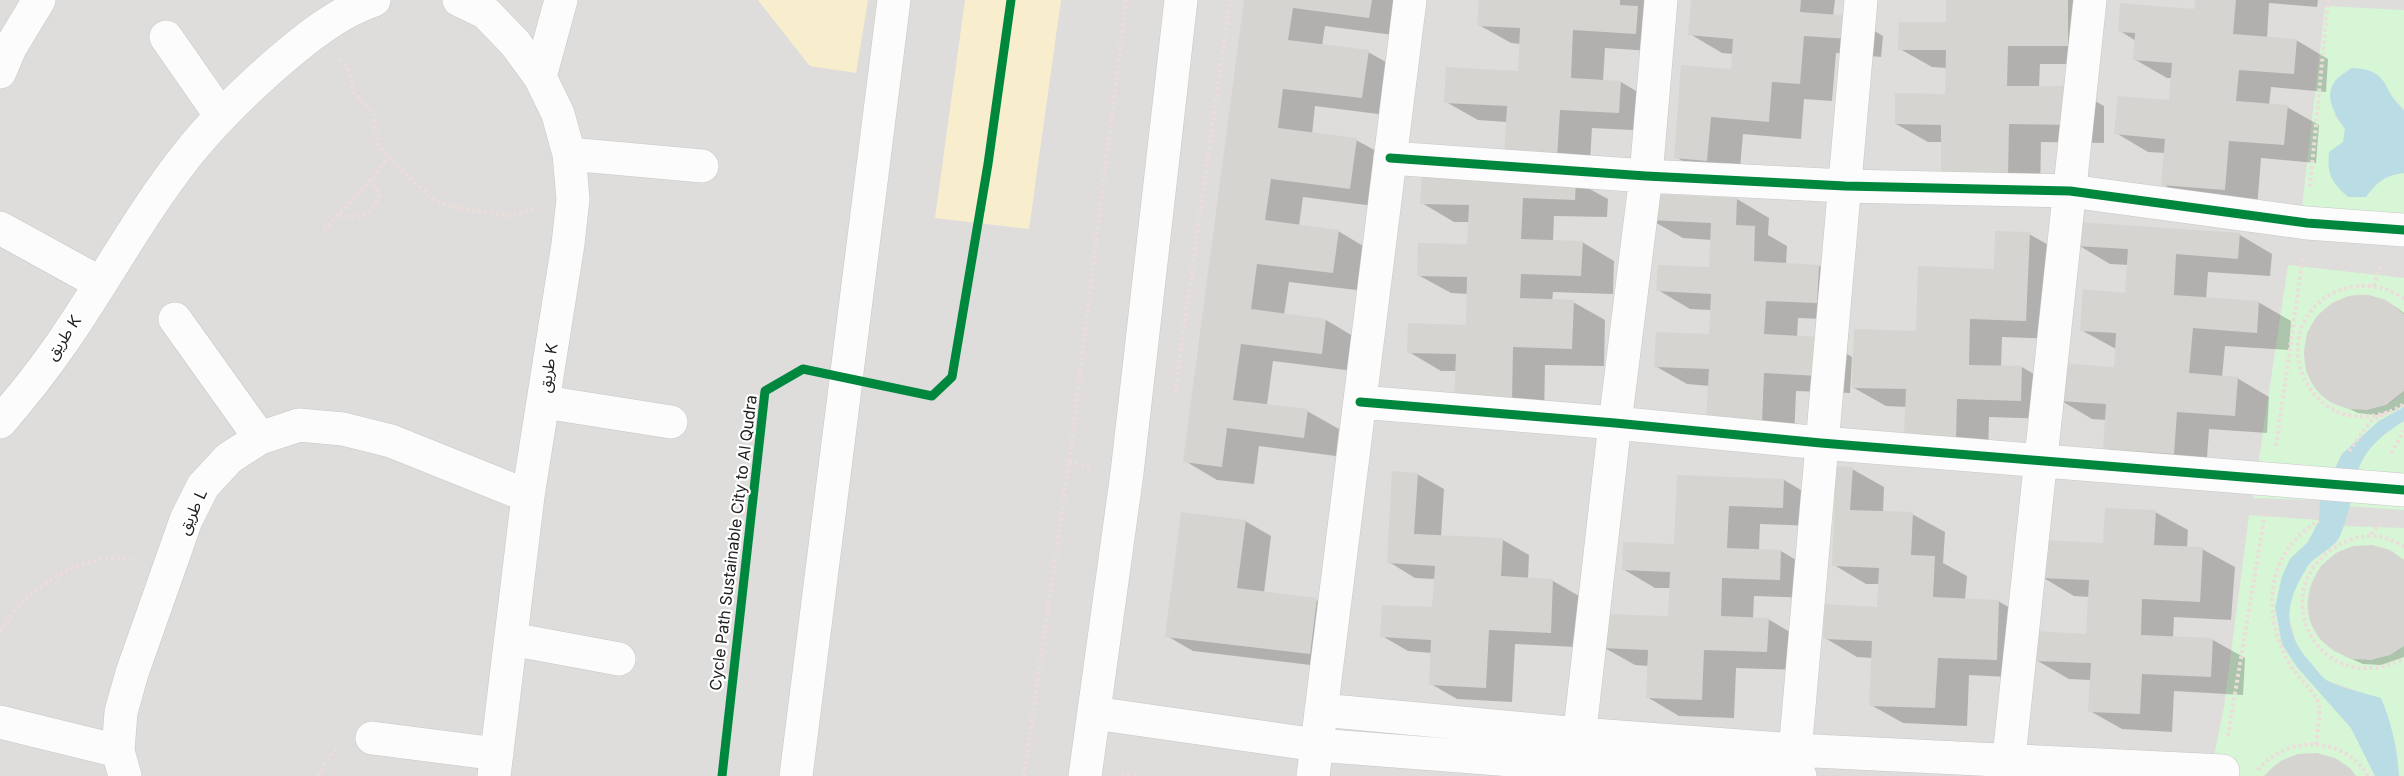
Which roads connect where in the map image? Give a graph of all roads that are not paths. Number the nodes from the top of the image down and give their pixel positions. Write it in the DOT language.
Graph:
graph roads {
  1 [pos="39,0"];
  2 [pos="374,0"];
  3 [pos="459,0"];
  4 [pos="561,0"];
  5 [pos="894,0"];
  6 [pos="1181,0"];
  7 [pos="1410,0"];
  8 [pos="1661,0"];
  9 [pos="1861,0"];
  10 [pos="2090,0"];
  11 [pos="166,37"];
  12 [pos="0,72"];
  13 [pos="540,76"];
  14 [pos="221,116"];
  15 [pos="569,154"];
  16 [pos="1390,158"];
  17 [pos="702,166"];
  18 [pos="1646,176"];
  19 [pos="1845,186"];
  20 [pos="2070,191"];
  21 [pos="0,228"];
  22 [pos="2404,230"];
  23 [pos="100,283"];
  24 [pos="175,319"];
  25 [pos="544,402"];
  26 [pos="1360,402"];
  27 [pos="0,422"];
  28 [pos="671,422"];
  29 [pos="1615,423"];
  30 [pos="260,438"];
  31 [pos="1821,443"];
  32 [pos="2041,461"];
  33 [pos="2394,490"];
  34 [pos="528,496"];
  35 [pos="511,639"];
  36 [pos="619,659"];
  37 [pos="1321,710"];
  38 [pos="1094,713"];
  39 [pos="0,722"];
  40 [pos="372,738"];
  41 [pos="1577,750"];
  42 [pos="1315,760"];
  43 [pos="122,763"];
  44 [pos="495,765"];
  45 [pos="1796,767"];
  46 [pos="2008,768"];
  47 [pos="2223,771"];
  48 [pos="796,776"];
  49 [pos="1085,776"];
  1 -- 12 [label="street"];
  2 -- 14 [label="street, طريق K"];
  3 -- 13 [label="street, طريق K"];
  4 -- 13 [label="street"];
  5 -- 48 [label="street"];
  6 -- 38 [label="street"];
  7 -- 16 [label="street"];
  8 -- 18 [label="street"];
  9 -- 19 [label="street"];
  10 -- 20 [label="street"];
  11 -- 14 [label="street"];
  13 -- 15 [label="street, طريق K"];
  14 -- 23 [label="street, طريق K"];
  15 -- 17 [label="street"];
  15 -- 25 [label="street, طريق K"];
  16 -- 18 [label="street"];
  16 -- 26 [label="street"];
  18 -- 19 [label="street"];
  18 -- 29 [label="street"];
  19 -- 20 [label="street"];
  19 -- 31 [label="street"];
  20 -- 22 [label="street"];
  20 -- 32 [label="street"];
  21 -- 23 [label="street"];
  23 -- 27 [label="street, طريق K"];
  24 -- 30 [label="street"];
  25 -- 28 [label="street"];
  25 -- 34 [label="street, طريق K"];
  26 -- 29 [label="street"];
  26 -- 37 [label="street"];
  29 -- 31 [label="street"];
  29 -- 41 [label="street"];
  30 -- 34 [label="street, طريق L"];
  30 -- 43 [label="street, طريق L"];
  31 -- 32 [label="street"];
  31 -- 45 [label="street"];
  32 -- 33 [label="street"];
  32 -- 46 [label="street"];
  34 -- 35 [label="street, طريق K"];
  35 -- 36 [label="street"];
  35 -- 44 [label="street, طريق K"];
  37 -- 41 [label="street"];
  37 -- 42 [label="street"];
  38 -- 42 [label="street"];
  38 -- 49 [label="street"];
  39 -- 43 [label="street"];
  40 -- 44 [label="street"];
  41 -- 42 [label="street"];
  41 -- 45 [label="street"];
  45 -- 46 [label="street"];
  46 -- 47 [label="street"];
}
